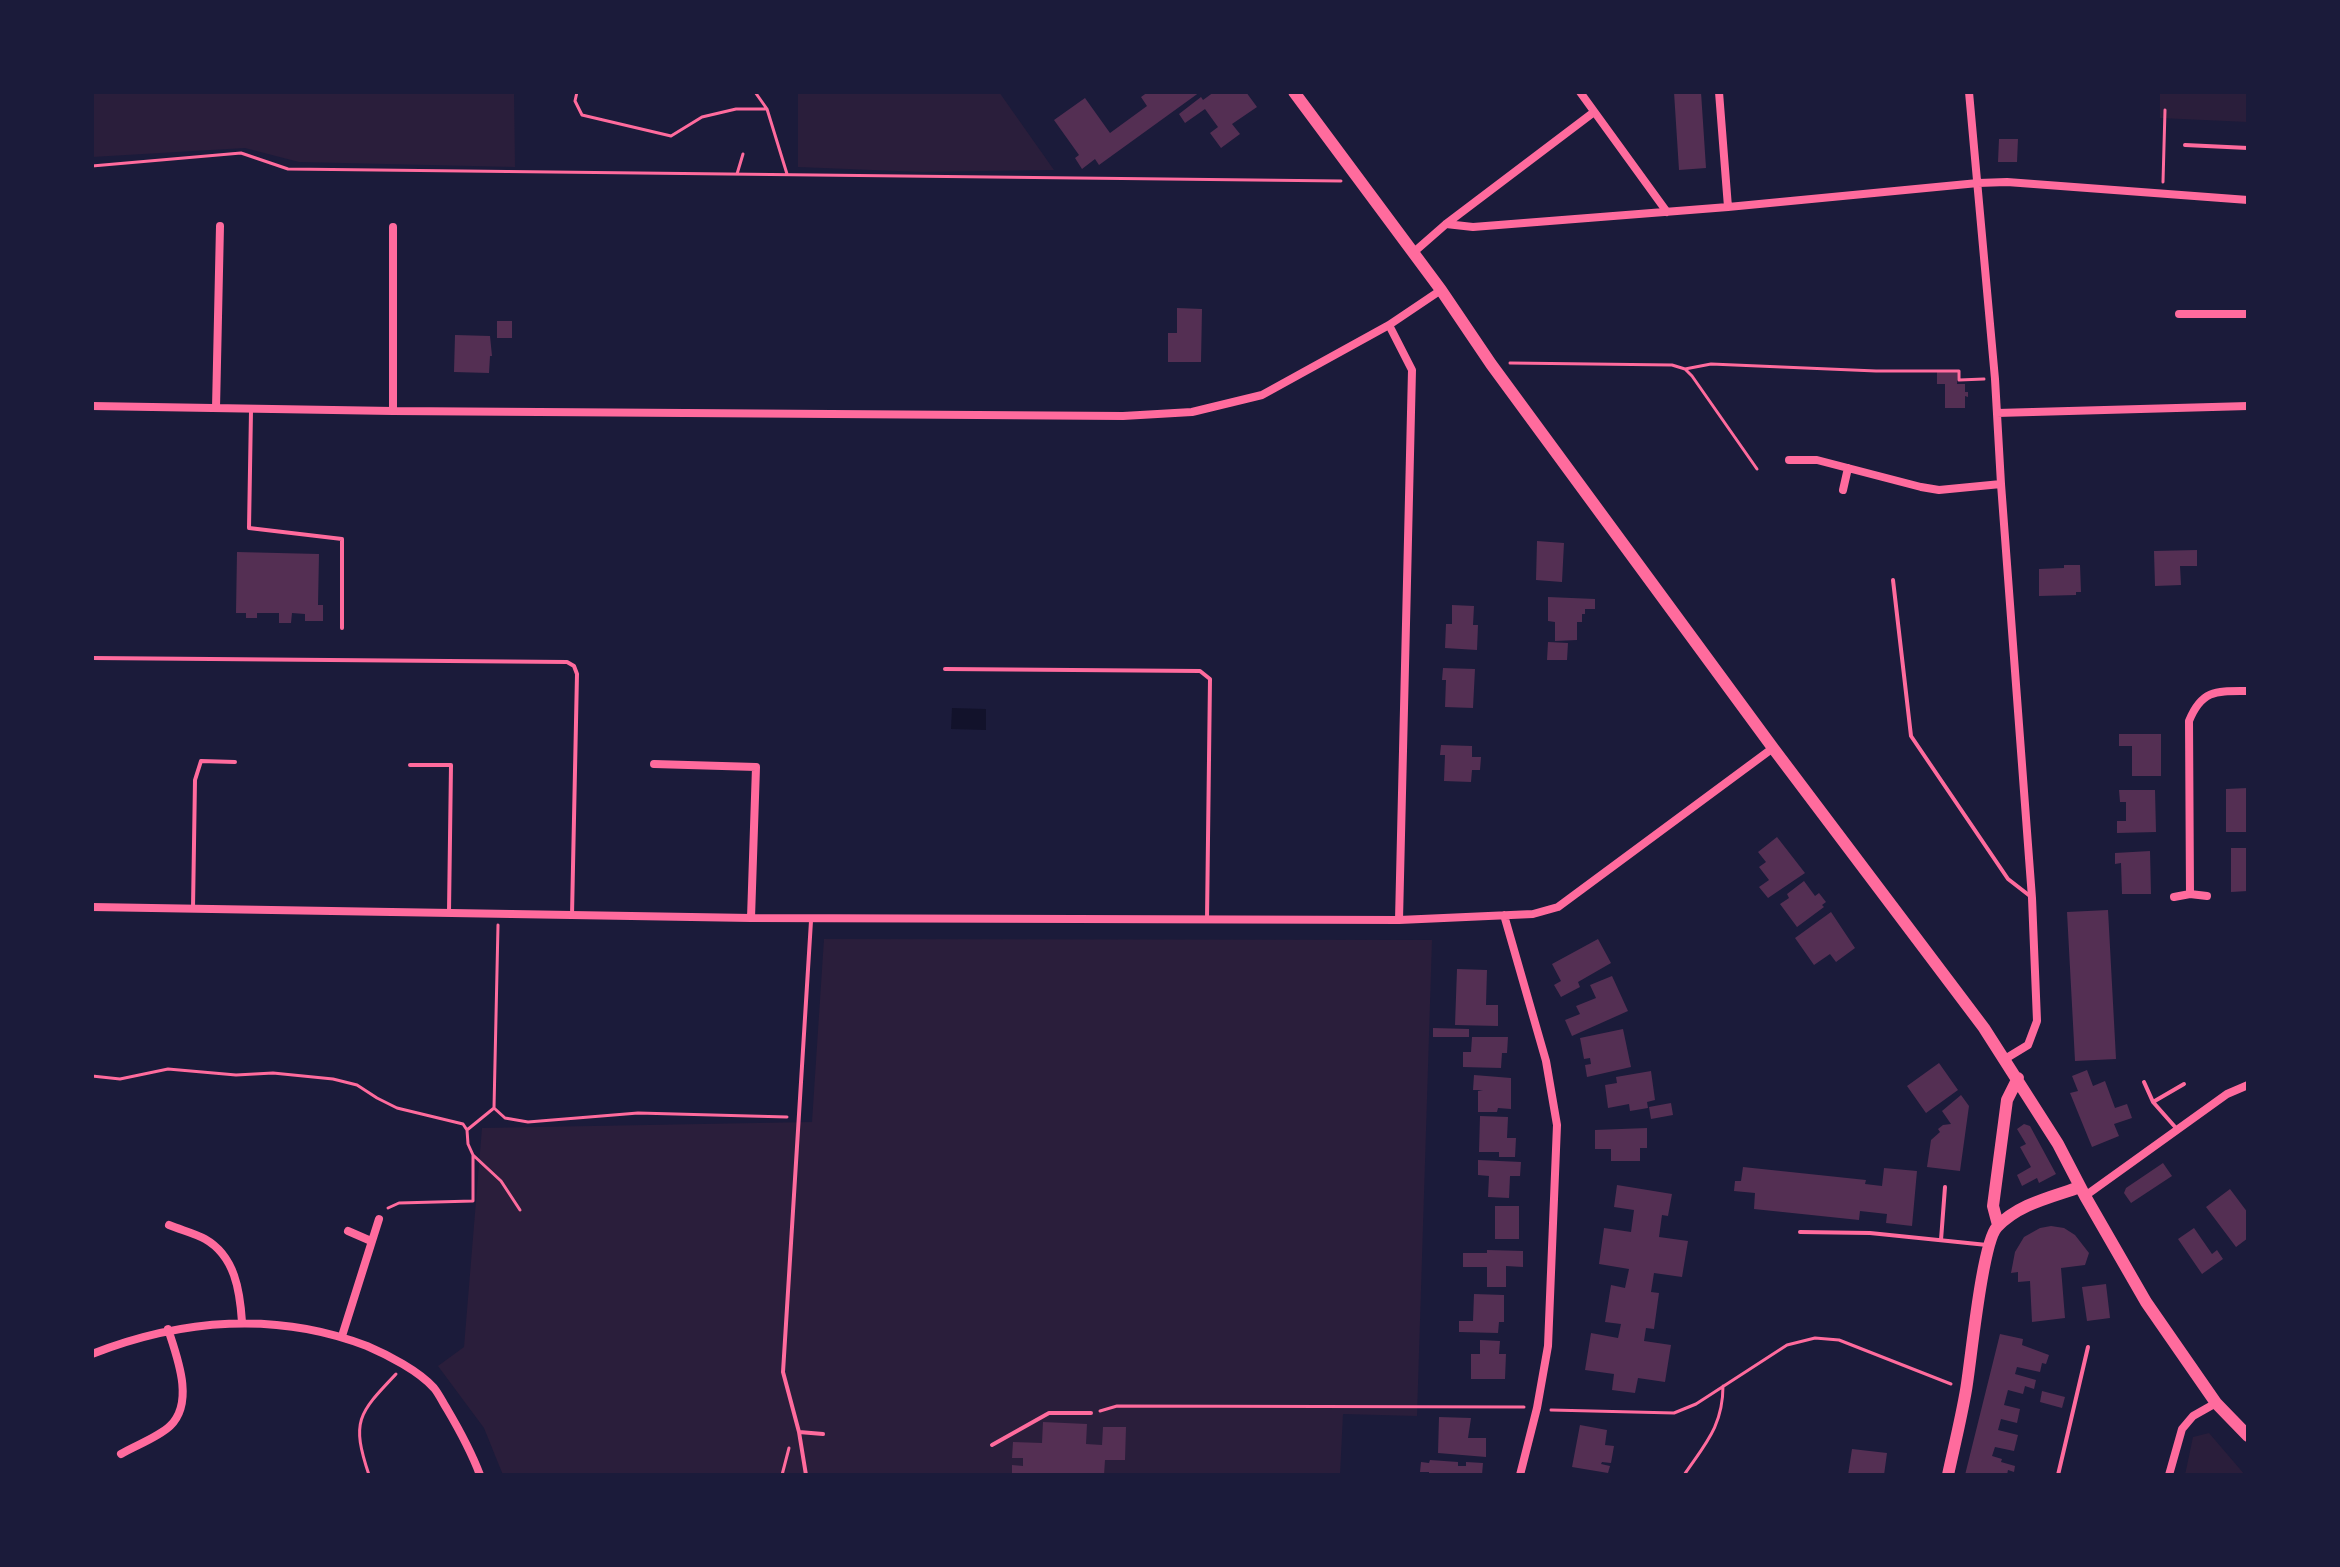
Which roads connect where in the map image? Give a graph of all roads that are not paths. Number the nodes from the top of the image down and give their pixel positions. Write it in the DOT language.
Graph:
graph roads {
  1 [pos="1294,92"];
  2 [pos="1580,92"];
  3 [pos="1719,92"];
  4 [pos="1969,92"];
  5 [pos="1594,112"];
  6 [pos="2185,145"];
  7 [pos="2248,148"];
  8 [pos="1978,183"];
  9 [pos="2248,200"];
  10 [pos="1728,207"];
  11 [pos="1667,212"];
  12 [pos="1446,224"];
  13 [pos="220,226"];
  14 [pos="393,227"];
  15 [pos="1414,252"];
  16 [pos="1441,290"];
  17 [pos="2179,314"];
  18 [pos="2248,314"];
  19 [pos="1389,325"];
  20 [pos="92,406"];
  21 [pos="2248,406"];
  22 [pos="216,408"];
  23 [pos="251,408"];
  24 [pos="393,411"];
  25 [pos="1997,413"];
  26 [pos="1789,460"];
  27 [pos="1848,468"];
  28 [pos="2001,484"];
  29 [pos="1843,490"];
  30 [pos="1893,580"];
  31 [pos="342,628"];
  32 [pos="92,658"];
  33 [pos="945,669"];
  34 [pos="2248,691"];
  35 [pos="1773,748"];
  36 [pos="235,762"];
  37 [pos="654,764"];
  38 [pos="410,765"];
  39 [pos="2190,894"];
  40 [pos="2207,896"];
  41 [pos="2174,897"];
  42 [pos="2032,898"];
  43 [pos="92,907"];
  44 [pos="193,908"];
  45 [pos="449,911"];
  46 [pos="572,915"];
  47 [pos="1504,915"];
  48 [pos="751,918"];
  49 [pos="811,918"];
  50 [pos="1207,919"];
  51 [pos="1399,920"];
  52 [pos="2005,1059"];
  53 [pos="2018,1078"];
  54 [pos="2144,1082"];
  55 [pos="2184,1084"];
  56 [pos="2248,1085"];
  57 [pos="2153,1102"];
  58 [pos="2177,1130"];
  59 [pos="1945,1187"];
  60 [pos="2082,1192"];
  61 [pos="379,1219"];
  62 [pos="169,1225"];
  63 [pos="1998,1225"];
  64 [pos="348,1231"];
  65 [pos="1800,1232"];
  66 [pos="1941,1240"];
  67 [pos="371,1241"];
  68 [pos="1989,1246"];
  69 [pos="242,1322"];
  70 [pos="168,1329"];
  71 [pos="342,1336"];
  72 [pos="2088,1347"];
  73 [pos="92,1354"];
  74 [pos="2216,1403"];
  75 [pos="1091,1413"];
  76 [pos="799,1432"];
  77 [pos="823,1434"];
  78 [pos="2248,1436"];
  79 [pos="992,1445"];
  80 [pos="121,1454"];
  81 [pos="480,1475"];
  82 [pos="806,1475"];
  83 [pos="1520,1475"];
  84 [pos="1948,1475"];
  85 [pos="2058,1475"];
  86 [pos="2169,1475"];
  1 -- 15 [label="main road"];
  2 -- 5 [label="street"];
  3 -- 10 [label="street"];
  4 -- 8 [label="street"];
  5 -- 11 [label="street"];
  5 -- 12 [label="street"];
  6 -- 7 [label="lane"];
  8 -- 9 [label="street"];
  8 -- 10 [label="street"];
  8 -- 25 [label="street"];
  10 -- 11 [label="street"];
  11 -- 12 [label="street"];
  12 -- 15 [label="street"];
  13 -- 22 [label="street"];
  14 -- 24 [label="street"];
  15 -- 16 [label="main road"];
  16 -- 19 [label="street"];
  16 -- 35 [label="main road"];
  17 -- 18 [label="street"];
  19 -- 24 [label="street"];
  19 -- 51 [label="street"];
  20 -- 22 [label="street"];
  21 -- 25 [label="street"];
  22 -- 23 [label="street"];
  23 -- 24 [label="street"];
  23 -- 31 [label="lane"];
  25 -- 28 [label="street"];
  26 -- 27 [label="street"];
  27 -- 28 [label="street"];
  27 -- 29 [label="street"];
  28 -- 42 [label="street"];
  30 -- 42 [label="lane"];
  32 -- 46 [label="lane"];
  33 -- 50 [label="lane"];
  34 -- 39 [label="street"];
  35 -- 47 [label="street"];
  35 -- 52 [label="main road"];
  36 -- 44 [label="lane"];
  37 -- 48 [label="street"];
  38 -- 45 [label="lane"];
  39 -- 40 [label="street"];
  39 -- 41 [label="street"];
  42 -- 52 [label="street"];
  43 -- 44 [label="street"];
  44 -- 45 [label="street"];
  45 -- 46 [label="street"];
  46 -- 48 [label="street"];
  47 -- 51 [label="street"];
  47 -- 83 [label="street"];
  48 -- 49 [label="street"];
  49 -- 50 [label="street"];
  49 -- 76 [label="lane"];
  50 -- 51 [label="street"];
  52 -- 53 [label="main road"];
  53 -- 60 [label="main road"];
  53 -- 63 [label="main road"];
  54 -- 57 [label="lane"];
  55 -- 57 [label="lane"];
  56 -- 58 [label="street"];
  57 -- 58 [label="lane"];
  58 -- 60 [label="street"];
  59 -- 66 [label="lane"];
  60 -- 63 [label="main road"];
  60 -- 74 [label="main road"];
  61 -- 67 [label="street"];
  62 -- 69 [label="street"];
  63 -- 68 [label="main road"];
  64 -- 67 [label="street"];
  65 -- 66 [label="lane"];
  66 -- 68 [label="lane"];
  67 -- 71 [label="street"];
  68 -- 84 [label="main road"];
  69 -- 70 [label="street"];
  69 -- 71 [label="street"];
  70 -- 73 [label="street"];
  70 -- 80 [label="street"];
  71 -- 81 [label="street"];
  72 -- 85 [label="lane"];
  74 -- 78 [label="main road"];
  74 -- 86 [label="street"];
  75 -- 79 [label="lane"];
  76 -- 77 [label="lane"];
  76 -- 82 [label="lane"];
}
